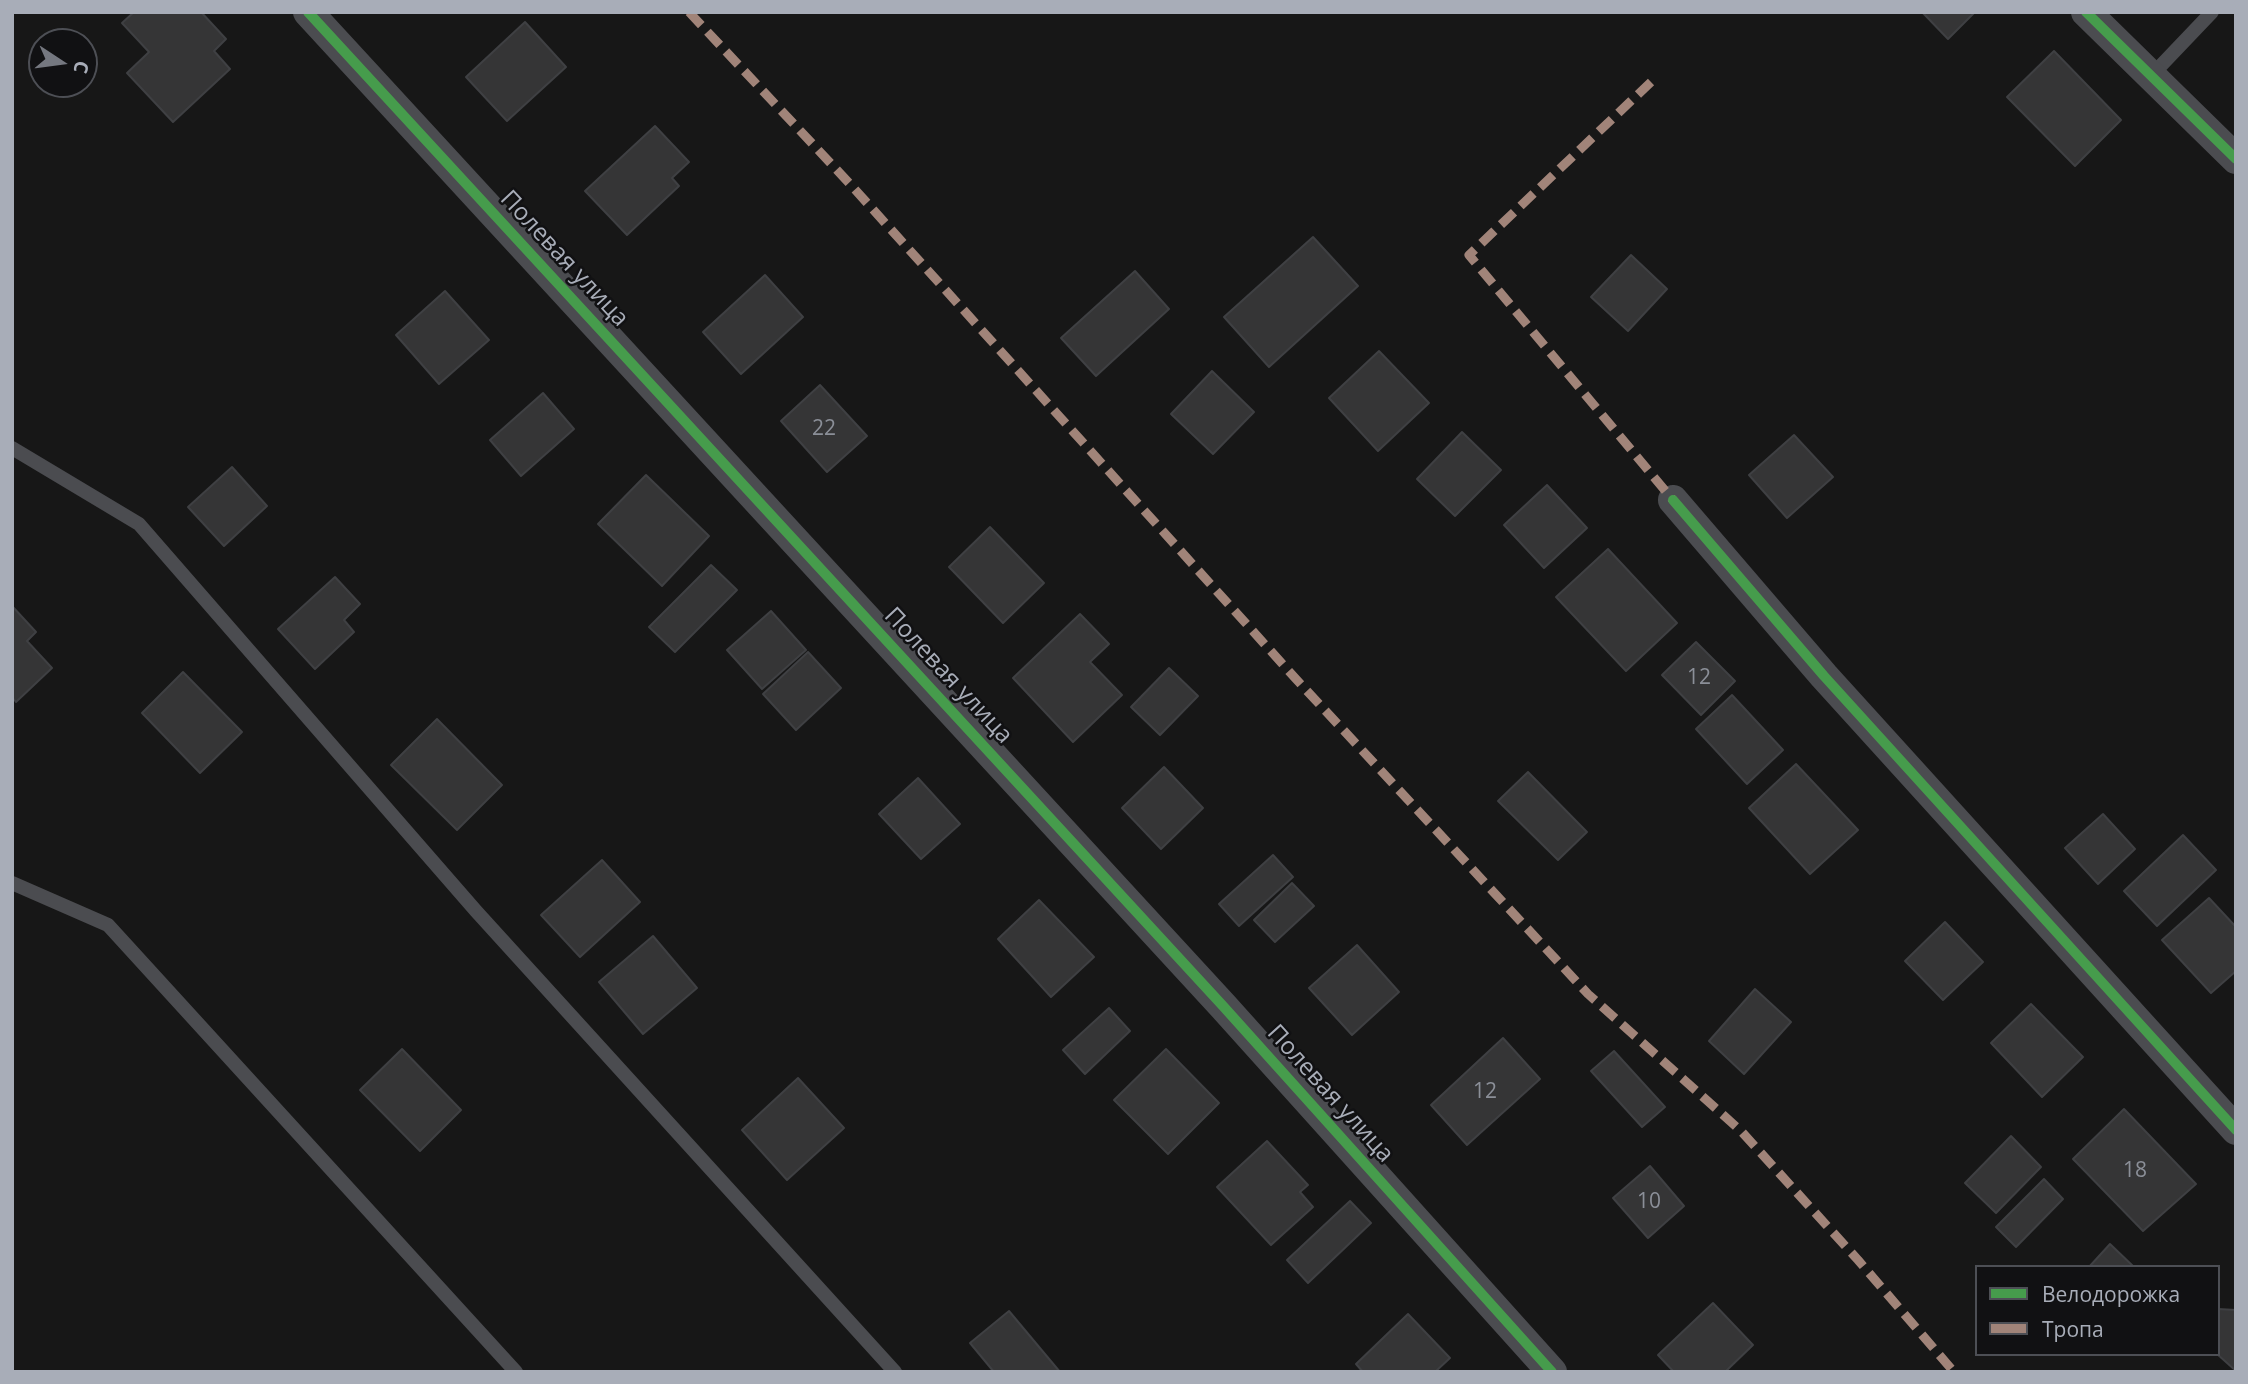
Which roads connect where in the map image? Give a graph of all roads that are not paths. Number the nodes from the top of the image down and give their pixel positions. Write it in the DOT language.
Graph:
graph roads {
  1 [pos="308,12"];
  2 [pos="2086,12"];
  3 [pos="2212,12"];
  4 [pos="2151,76"];
  5 [pos="2236,159"];
  6 [pos="12,448"];
  7 [pos="1673,500"];
  8 [pos="12,883"];
  9 [pos="2236,1130"];
  10 [pos="516,1372"];
  11 [pos="895,1372"];
  12 [pos="1552,1372"];
  1 -- 12 [label="street, Полевая улица"];
  2 -- 4 [label="street"];
  3 -- 4 [label="lane"];
  4 -- 5 [label="street"];
  6 -- 11 [label="lane"];
  7 -- 9 [label="street"];
  8 -- 10 [label="lane"];
}
